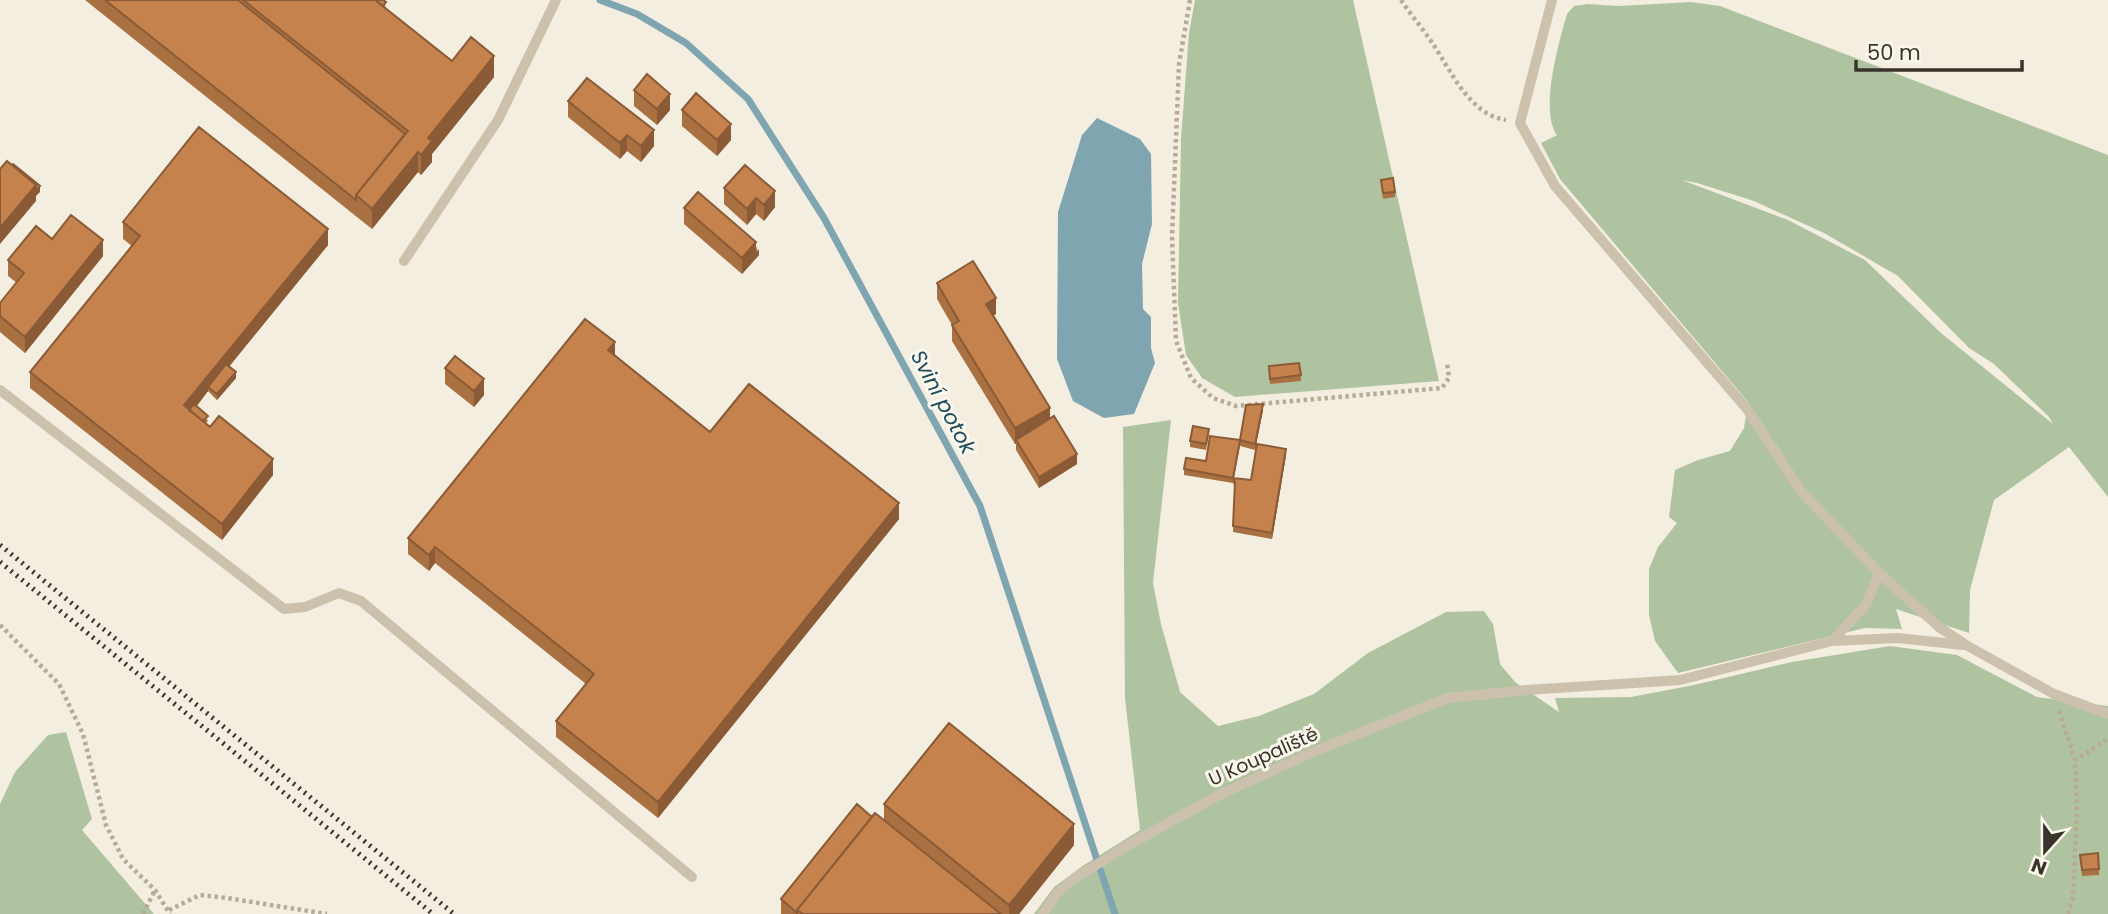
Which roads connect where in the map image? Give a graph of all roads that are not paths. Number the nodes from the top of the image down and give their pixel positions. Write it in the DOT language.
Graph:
graph roads {
  1 [pos="556,0"];
  2 [pos="1552,0"];
  3 [pos="404,261"];
  4 [pos="0,390"];
  5 [pos="1879,573"];
  6 [pos="1832,641"];
  7 [pos="1966,645"];
  8 [pos="2108,714"];
  9 [pos="692,877"];
  10 [pos="1043,914"];
  1 -- 3 [label="lane"];
  2 -- 5 [label="lane"];
  4 -- 9 [label="lane"];
  5 -- 6 [label="lane"];
  5 -- 7 [label="lane"];
  6 -- 7 [label="lane, U Koupaliště"];
  6 -- 10 [label="lane, U Koupaliště"];
  7 -- 8 [label="lane"];
}
